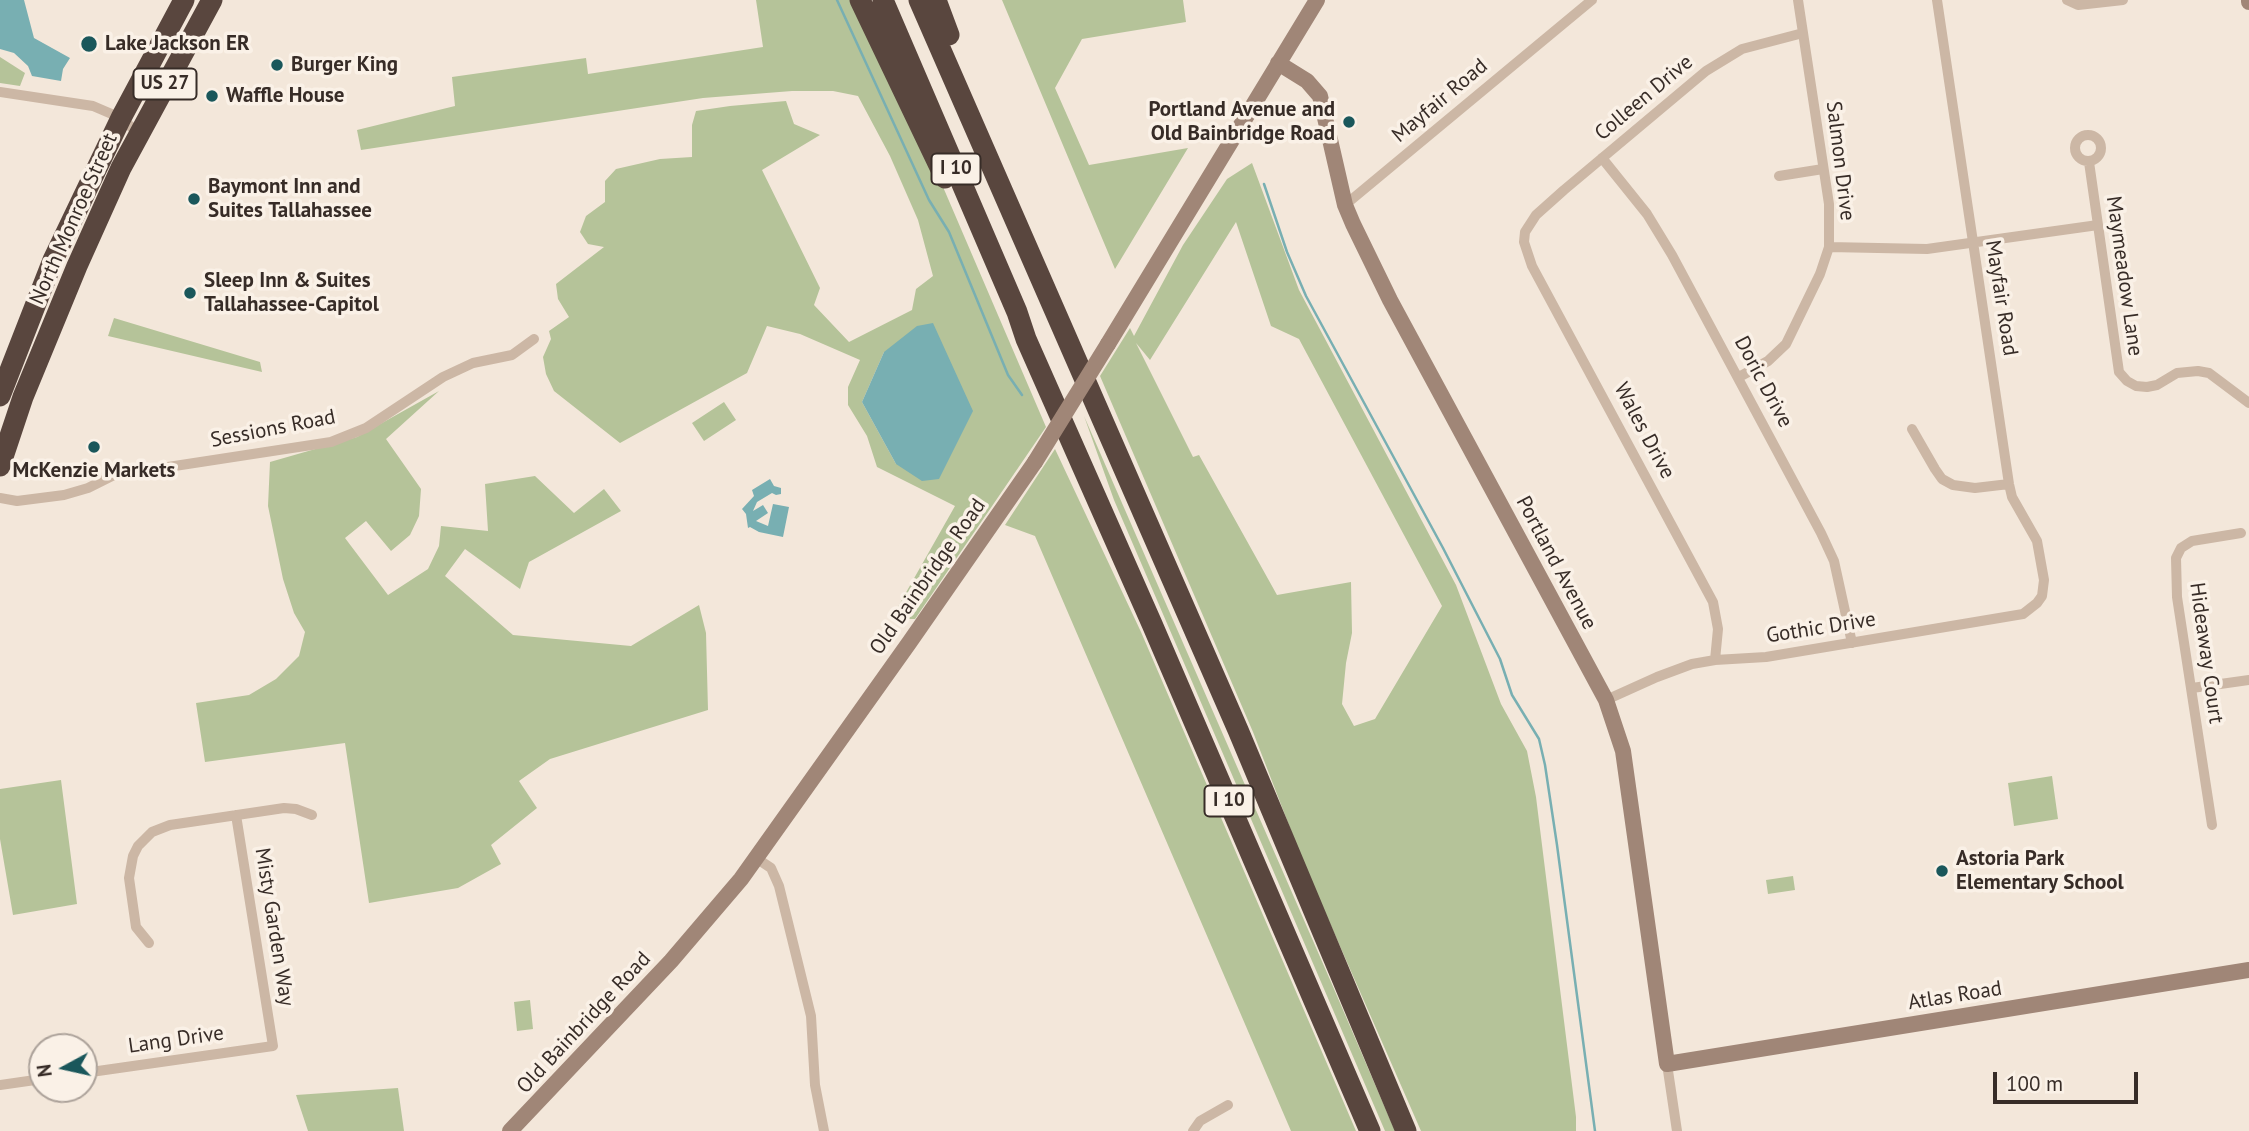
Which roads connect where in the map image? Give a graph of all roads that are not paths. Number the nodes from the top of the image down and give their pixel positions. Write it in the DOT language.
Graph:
graph roads {
  1 [pos="184,0"];
  2 [pos="212,0"];
  3 [pos="860,0"];
  4 [pos="883,0"];
  5 [pos="919,0"];
  6 [pos="936,0"];
  7 [pos="1317,0"];
  8 [pos="1592,0"];
  9 [pos="1798,0"];
  10 [pos="1937,0"];
  11 [pos="2067,0"];
  12 [pos="2123,0"];
  13 [pos="1803,33"];
  14 [pos="1278,63"];
  15 [pos="0,92"];
  16 [pos="965,105"];
  17 [pos="121,118"];
  18 [pos="139,134"];
  19 [pos="1602,158"];
  20 [pos="2089,162"];
  21 [pos="1823,169"];
  22 [pos="1779,176"];
  23 [pos="1345,205"];
  24 [pos="1528,225"];
  25 [pos="2098,225"];
  26 [pos="1973,243"];
  27 [pos="1829,247"];
  28 [pos="49,272"];
  29 [pos="71,281"];
  30 [pos="534,339"];
  31 [pos="1026,339"];
  32 [pos="1739,377"];
  33 [pos="0,396"];
  34 [pos="2249,402"];
  35 [pos="1912,429"];
  36 [pos="0,466"];
  37 [pos="2009,484"];
  38 [pos="0,498"];
  39 [pos="2241,533"];
  40 [pos="2042,596"];
  41 [pos="1852,643"];
  42 [pos="1715,660"];
  43 [pos="2249,680"];
  44 [pos="2192,688"];
  45 [pos="1606,700"];
  46 [pos="236,815"];
  47 [pos="312,815"];
  48 [pos="2212,825"];
  49 [pos="756,858"];
  50 [pos="149,943"];
  51 [pos="2249,970"];
  52 [pos="273,1046"];
  53 [pos="1667,1064"];
  54 [pos="98,1071"];
  55 [pos="28,1081"];
  56 [pos="0,1085"];
  57 [pos="1228,1105"];
  58 [pos="510,1131"];
  59 [pos="824,1131"];
  60 [pos="1193,1131"];
  61 [pos="1370,1131"];
  62 [pos="1406,1131"];
  63 [pos="1677,1131"];
  1 -- 17 [label="highway, North Monroe Street / US 27"];
  2 -- 18 [label="highway, North Monroe Street / US 27"];
  3 -- 31 [label="highway"];
  4 -- 31 [label="highway, I 10"];
  5 -- 16 [label="highway, I 10"];
  6 -- 16 [label="highway"];
  7 -- 14 [label="street, Old Bainbridge Road"];
  8 -- 23 [label="street, Mayfair Road"];
  9 -- 13 [label="street, Salmon Drive"];
  10 -- 26 [label="street, Mayfair Road"];
  11 -- 12 [label="street"];
  13 -- 19 [label="street, Colleen Drive"];
  13 -- 21 [label="street, Salmon Drive"];
  14 -- 23 [label="street, Portland Avenue"];
  14 -- 49 [label="street, Old Bainbridge Road, bridge"];
  15 -- 17 [label="street"];
  16 -- 62 [label="highway, I 10"];
  17 -- 18 [label="street"];
  17 -- 28 [label="highway, North Monroe Street / US 27"];
  18 -- 29 [label="highway, North Monroe Street / US 27"];
  19 -- 24 [label="street, Colleen Drive"];
  19 -- 32 [label="street, Doric Drive"];
  20 -- 25 [label="street, Maymeadow Lane"];
  21 -- 22 [label="street"];
  21 -- 27 [label="street, Salmon Drive"];
  23 -- 45 [label="street, Portland Avenue"];
  24 -- 42 [label="street, Wales Drive"];
  25 -- 26 [label="street"];
  25 -- 34 [label="street, Maymeadow Lane"];
  26 -- 27 [label="street"];
  26 -- 37 [label="street, Mayfair Road"];
  27 -- 32 [label="street, Salmon Drive"];
  28 -- 29 [label="highway"];
  28 -- 33 [label="highway, North Monroe Street / US 27"];
  29 -- 36 [label="highway, North Monroe Street / US 27"];
  30 -- 38 [label="street, Sessions Road"];
  31 -- 61 [label="highway, I 10"];
  32 -- 41 [label="street, Doric Drive"];
  35 -- 37 [label="street"];
  37 -- 40 [label="street, Mayfair Road"];
  39 -- 44 [label="street, Hideaway Court"];
  40 -- 41 [label="street, Gothic Drive"];
  41 -- 42 [label="street, Gothic Drive"];
  42 -- 45 [label="street, Gothic Drive"];
  43 -- 44 [label="street"];
  44 -- 48 [label="street, Hideaway Court"];
  45 -- 53 [label="street, Portland Avenue"];
  46 -- 47 [label="street"];
  46 -- 50 [label="street"];
  46 -- 52 [label="street, Misty Garden Way"];
  49 -- 58 [label="street, Old Bainbridge Road"];
  49 -- 59 [label="street"];
  51 -- 53 [label="street, Atlas Road"];
  52 -- 54 [label="street, Lang Drive"];
  53 -- 63 [label="street, Portland Avenue"];
  55 -- 56 [label="street"];
  57 -- 60 [label="street"];
}
